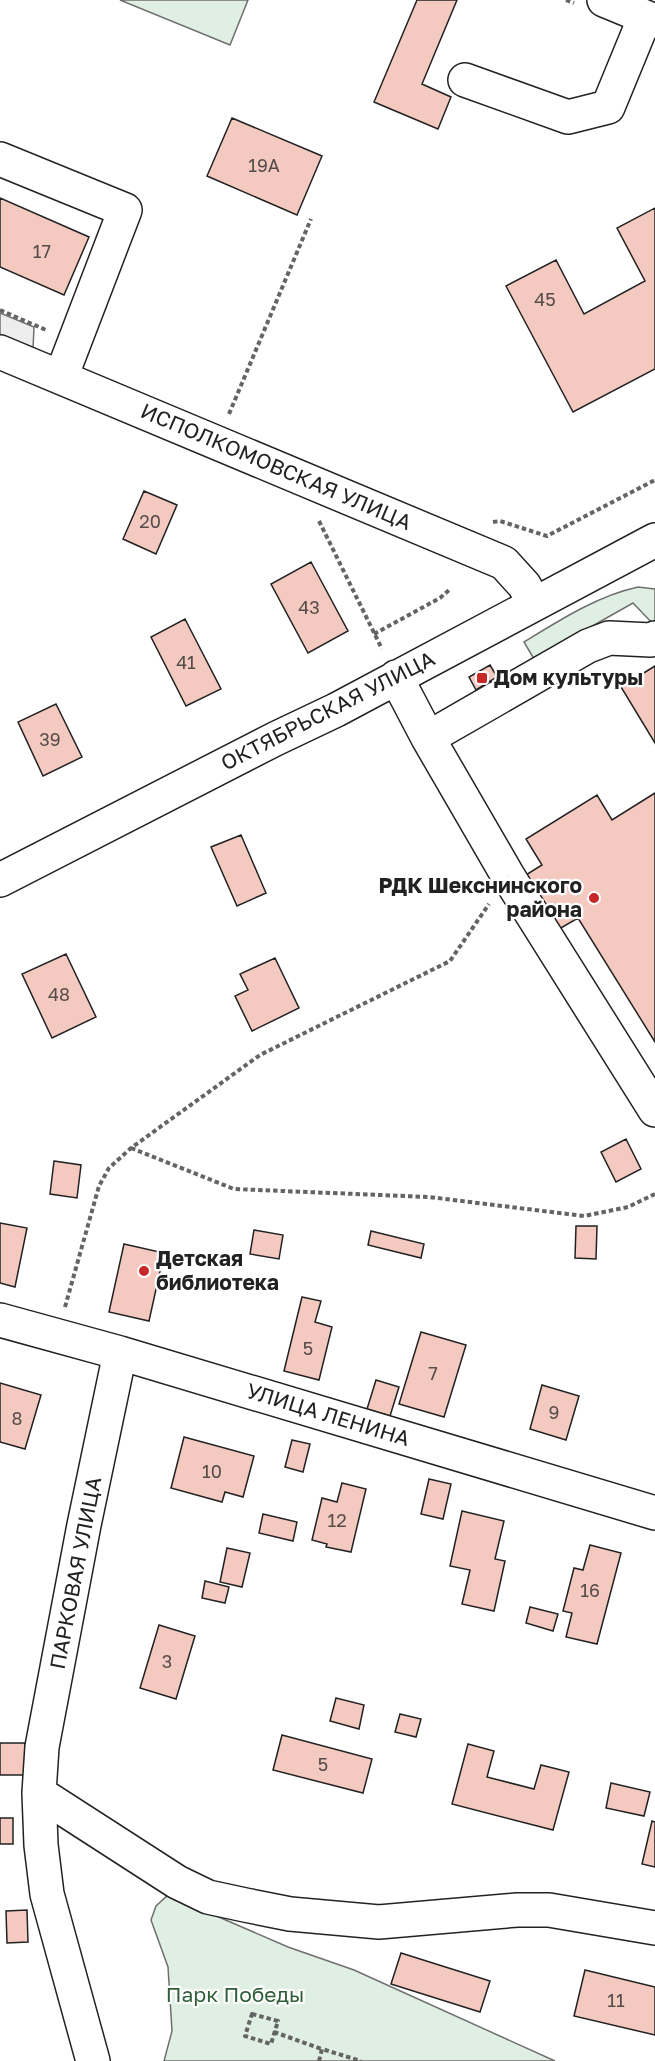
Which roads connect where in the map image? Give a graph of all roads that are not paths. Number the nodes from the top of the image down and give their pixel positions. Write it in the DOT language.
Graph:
graph roads {
  1 [pos="604,0"];
  2 [pos="650,19"];
  3 [pos="465,80"];
  4 [pos="0,159"];
  5 [pos="0,352"];
  6 [pos="61,377"];
  7 [pos="655,540"];
  8 [pos="536,604"];
  9 [pos="655,638"];
  10 [pos="391,666"];
  11 [pos="428,738"];
  12 [pos="0,880"];
  13 [pos="655,1110"];
  14 [pos="0,1320"];
  15 [pos="120,1353"];
  16 [pos="655,1513"];
  17 [pos="39,1794"];
  18 [pos="655,1928"];
  19 [pos="93,2061"];
  1 -- 2 [label="street"];
  2 -- 3 [label="street"];
  4 -- 6 [label="street"];
  5 -- 6 [label="street, ИСПОЛКОМОВСКАЯ УЛИЦА"];
  6 -- 8 [label="street, ИСПОЛКОМОВСКАЯ УЛИЦА"];
  7 -- 8 [label="street, ОКТЯБРЬСКАЯ УЛИЦА"];
  8 -- 10 [label="street, ОКТЯБРЬСКАЯ УЛИЦА"];
  9 -- 11 [label="street"];
  10 -- 11 [label="street"];
  10 -- 12 [label="street, ОКТЯБРЬСКАЯ УЛИЦА"];
  11 -- 13 [label="street"];
  14 -- 15 [label="street, УЛИЦА ЛЕНИНА"];
  15 -- 16 [label="street, УЛИЦА ЛЕНИНА"];
  15 -- 17 [label="street, ПАРКОВАЯ УЛИЦА"];
  17 -- 18 [label="street"];
  17 -- 19 [label="street, ПАРКОВАЯ УЛИЦА"];
}
